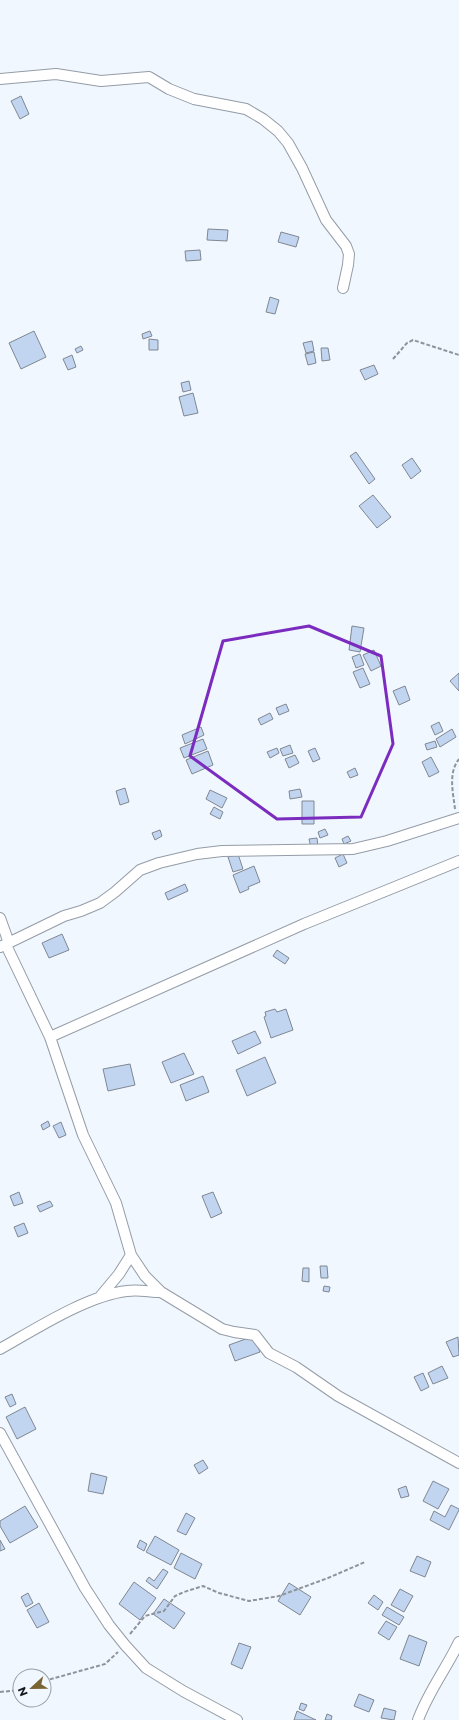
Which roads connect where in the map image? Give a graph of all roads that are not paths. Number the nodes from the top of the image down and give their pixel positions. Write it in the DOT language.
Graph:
graph roads {
  1 [pos="0,79"];
  2 [pos="343,288"];
  3 [pos="458,818"];
  4 [pos="459,861"];
  5 [pos="0,918"];
  6 [pos="5,945"];
  7 [pos="50,1037"];
  8 [pos="131,1255"];
  9 [pos="161,1292"];
  10 [pos="99,1298"];
  11 [pos="0,1349"];
  12 [pos="0,1433"];
  13 [pos="459,1464"];
  14 [pos="459,1642"];
  15 [pos="237,1720"];
  16 [pos="418,1720"];
  1 -- 2 [label="street"];
  3 -- 6 [label="street"];
  4 -- 7 [label="street"];
  5 -- 6 [label="street"];
  6 -- 7 [label="street"];
  7 -- 8 [label="street"];
  8 -- 9 [label="street"];
  8 -- 10 [label="street"];
  9 -- 10 [label="street"];
  9 -- 13 [label="street"];
  10 -- 11 [label="street"];
  12 -- 15 [label="street"];
  14 -- 16 [label="street"];
}
